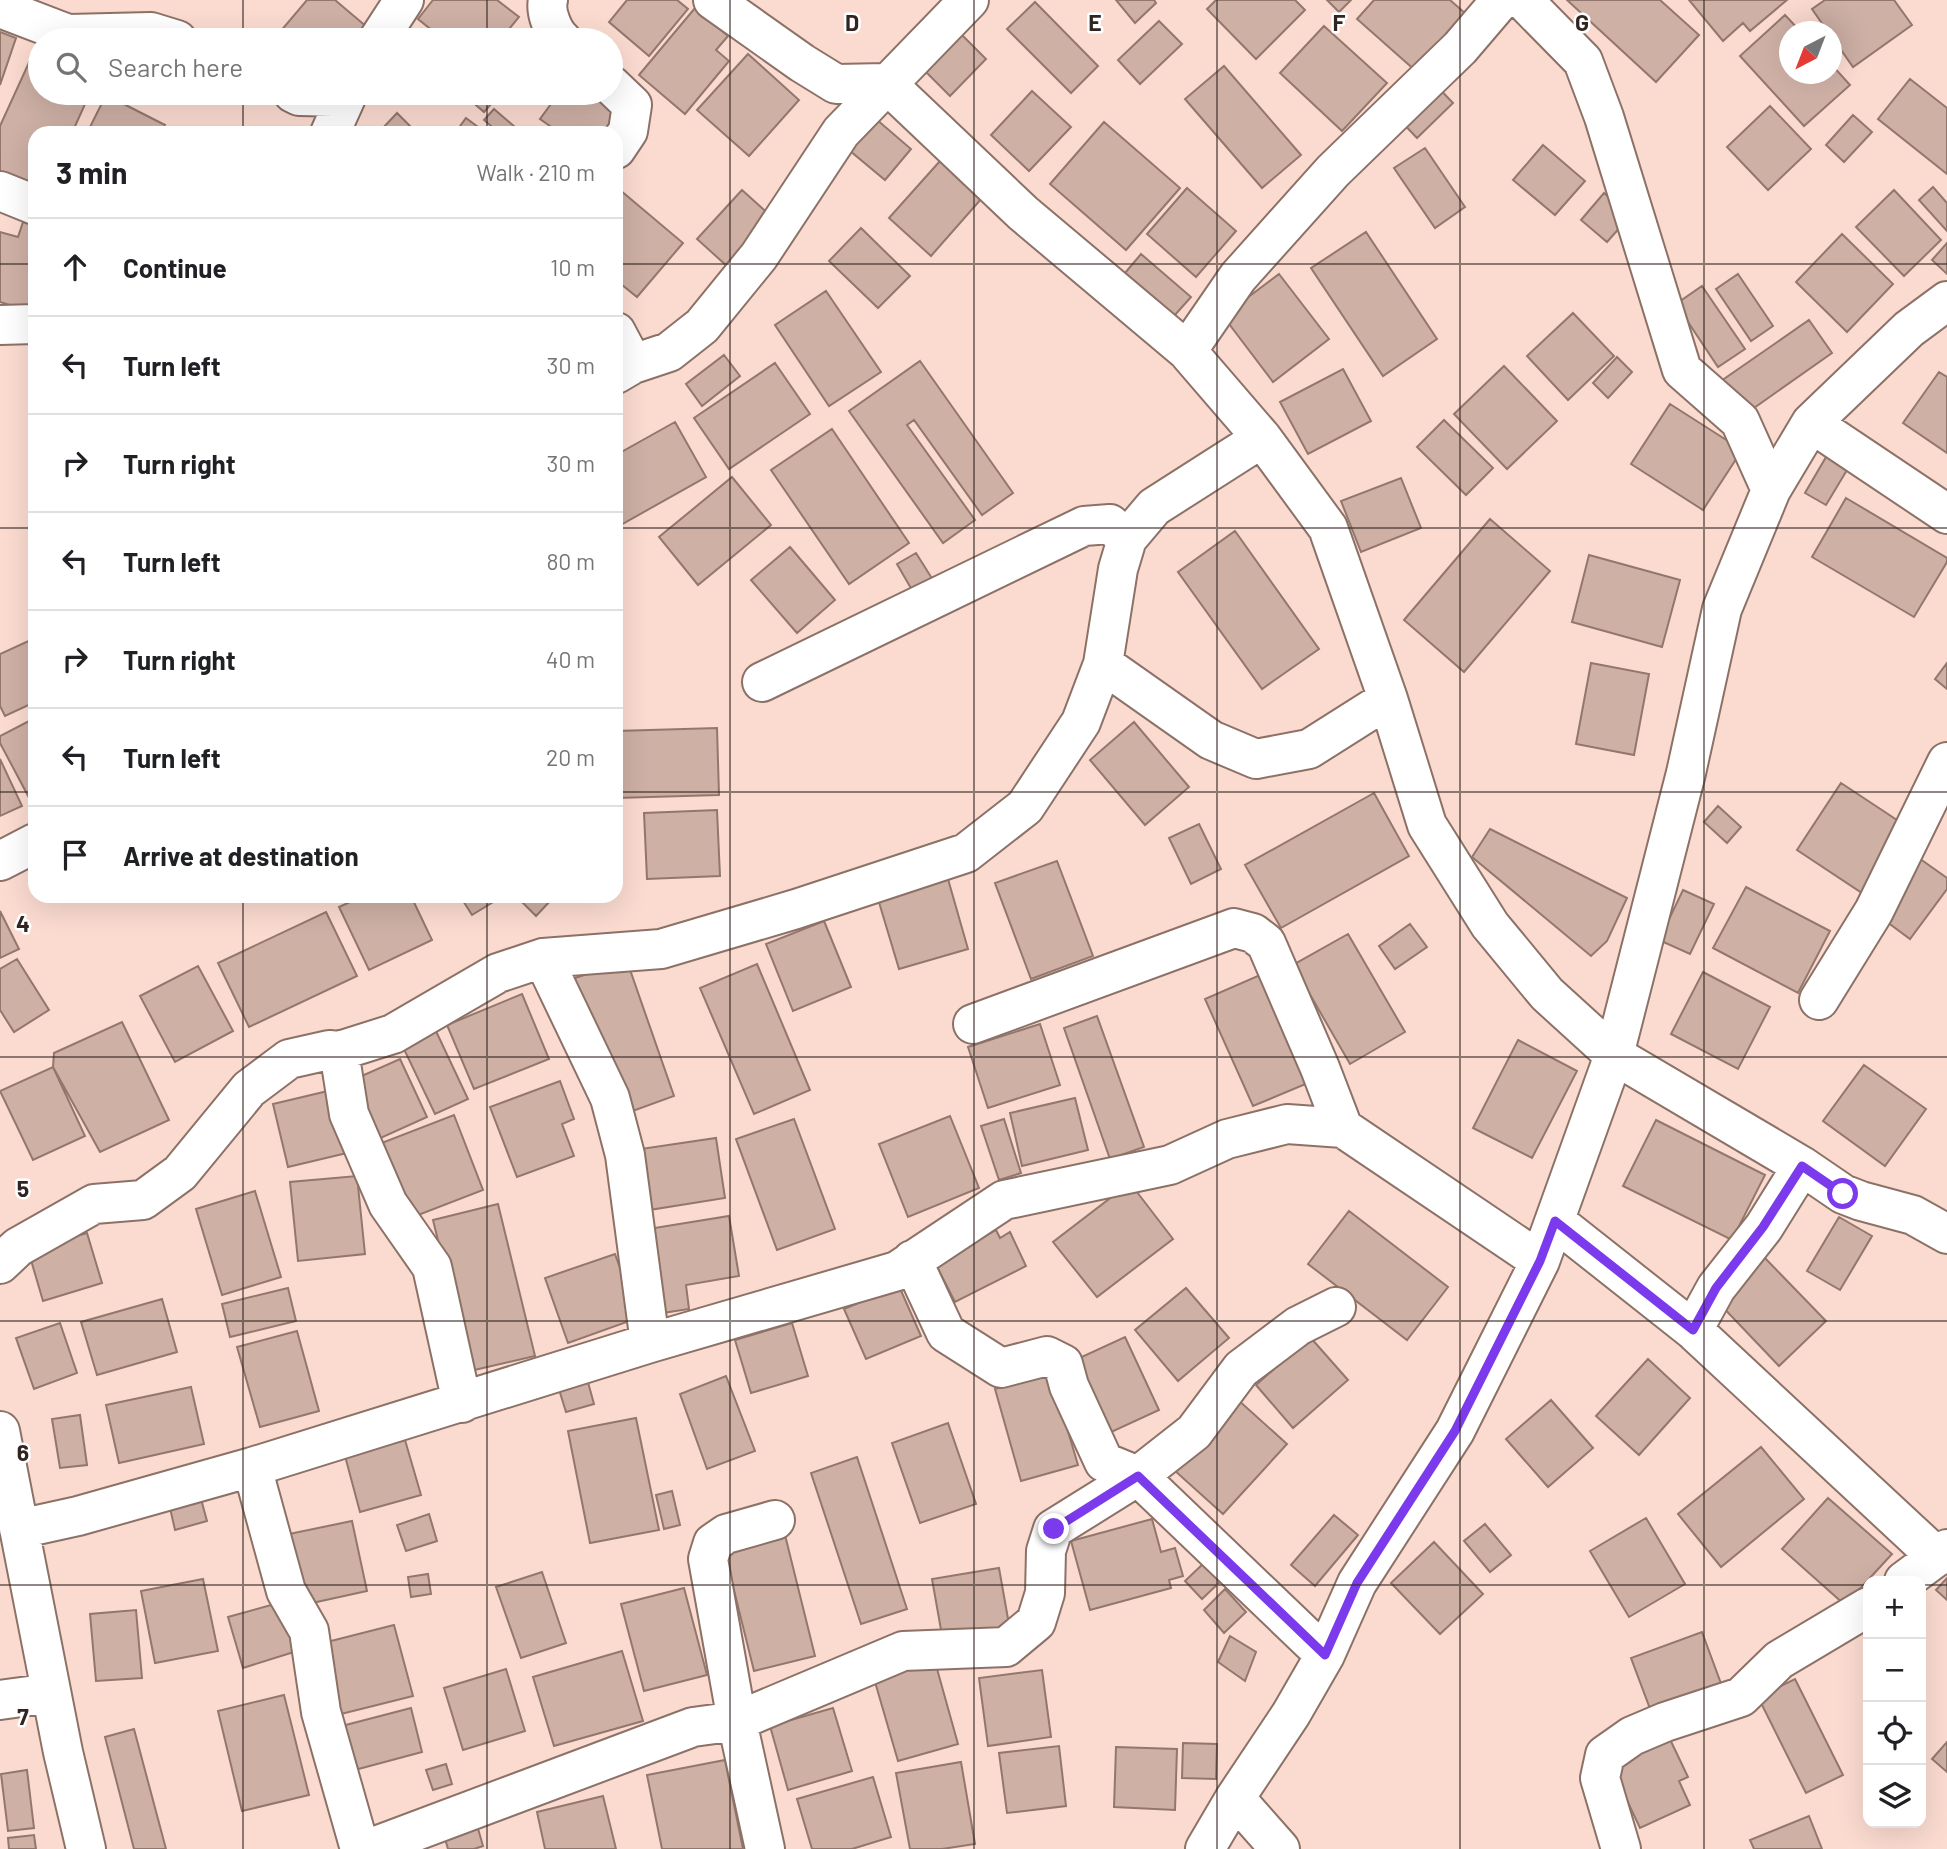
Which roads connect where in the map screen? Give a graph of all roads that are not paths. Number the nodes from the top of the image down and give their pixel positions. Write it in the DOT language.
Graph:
graph roads {
  1 [pos="404,0"];
  2 [pos="548,0"];
  3 [pos="713,0"];
  4 [pos="969,0"];
  5 [pos="1501,0"];
  6 [pos="1523,0"];
  7 [pos="0,8"];
  8 [pos="52,28"];
  9 [pos="386,28"];
  10 [pos="554,28"];
  11 [pos="886,83"];
  12 [pos="623,96"];
  13 [pos="342,105"];
  14 [pos="333,126"];
  15 [pos="623,138"];
  16 [pos="0,191"];
  17 [pos="28,202"];
  18 [pos="1947,301"];
  19 [pos="28,324"];
  20 [pos="0,325"];
  21 [pos="1187,351"];
  22 [pos="623,356"];
  23 [pos="1811,423"];
  24 [pos="1262,438"];
  25 [pos="1771,490"];
  26 [pos="1947,514"];
  27 [pos="1128,539"];
  28 [pos="1103,664"];
  29 [pos="762,682"];
  30 [pos="1388,699"];
  31 [pos="1947,762"];
  32 [pos="28,847"];
  33 [pos="0,861"];
  34 [pos="542,958"];
  35 [pos="1819,1000"];
  36 [pos="973,1024"];
  37 [pos="339,1051"];
  38 [pos="1614,1055"];
  39 [pos="1343,1128"];
  40 [pos="1802,1166"];
  41 [pos="1555,1221"];
  42 [pos="1947,1234"];
  43 [pos="912,1260"];
  44 [pos="1540,1261"];
  45 [pos="0,1264"];
  46 [pos="1336,1307"];
  47 [pos="1693,1330"];
  48 [pos="650,1343"];
  49 [pos="462,1403"];
  50 [pos="0,1431"];
  51 [pos="252,1467"];
  52 [pos="1138,1476"];
  53 [pos="11,1512"];
  54 [pos="775,1520"];
  55 [pos="1942,1553"];
  56 [pos="1911,1576"];
  57 [pos="1863,1610"];
  58 [pos="1325,1655"];
  59 [pos="51,1693"];
  60 [pos="0,1700"];
  61 [pos="737,1721"];
  62 [pos="1235,1798"];
  63 [pos="86,1849"];
  64 [pos="360,1849"];
  65 [pos="368,1849"];
  66 [pos="765,1849"];
  67 [pos="1205,1849"];
  68 [pos="1280,1849"];
  69 [pos="1621,1849"];
  1 -- 9 [label="street"];
  2 -- 10 [label="street"];
  3 -- 11 [label="street"];
  4 -- 11 [label="street"];
  5 -- 21 [label="street"];
  6 -- 25 [label="street"];
  7 -- 8 [label="street"];
  11 -- 21 [label="street"];
  11 -- 22 [label="street"];
  12 -- 15 [label="street"];
  13 -- 14 [label="street"];
  16 -- 17 [label="street"];
  18 -- 23 [label="street"];
  19 -- 20 [label="street"];
  21 -- 24 [label="street"];
  23 -- 25 [label="street"];
  23 -- 26 [label="street"];
  24 -- 27 [label="street"];
  24 -- 30 [label="street"];
  25 -- 38 [label="street"];
  27 -- 28 [label="street"];
  27 -- 29 [label="street"];
  28 -- 30 [label="street"];
  28 -- 34 [label="street"];
  30 -- 38 [label="street"];
  31 -- 35 [label="street"];
  32 -- 33 [label="street"];
  34 -- 37 [label="street"];
  34 -- 48 [label="street"];
  36 -- 39 [label="street"];
  37 -- 45 [label="street"];
  37 -- 49 [label="street"];
  38 -- 40 [label="street"];
  38 -- 41 [label="street"];
  39 -- 43 [label="street"];
  39 -- 44 [label="street"];
  40 -- 42 [label="street"];
  40 -- 47 [label="street"];
  41 -- 44 [label="street"];
  41 -- 47 [label="street"];
  43 -- 48 [label="street"];
  43 -- 52 [label="street"];
  44 -- 58 [label="street"];
  46 -- 52 [label="street"];
  47 -- 55 [label="street"];
  48 -- 49 [label="street"];
  49 -- 51 [label="street"];
  50 -- 53 [label="street"];
  51 -- 53 [label="street"];
  51 -- 64 [label="street"];
  52 -- 58 [label="street"];
  52 -- 61 [label="street"];
  53 -- 59 [label="street"];
  54 -- 61 [label="street"];
  55 -- 56 [label="street"];
  57 -- 69 [label="street"];
  58 -- 62 [label="street"];
  59 -- 60 [label="street"];
  59 -- 63 [label="street"];
  61 -- 65 [label="street"];
  61 -- 66 [label="street"];
  62 -- 67 [label="street"];
  62 -- 68 [label="street"];
}
